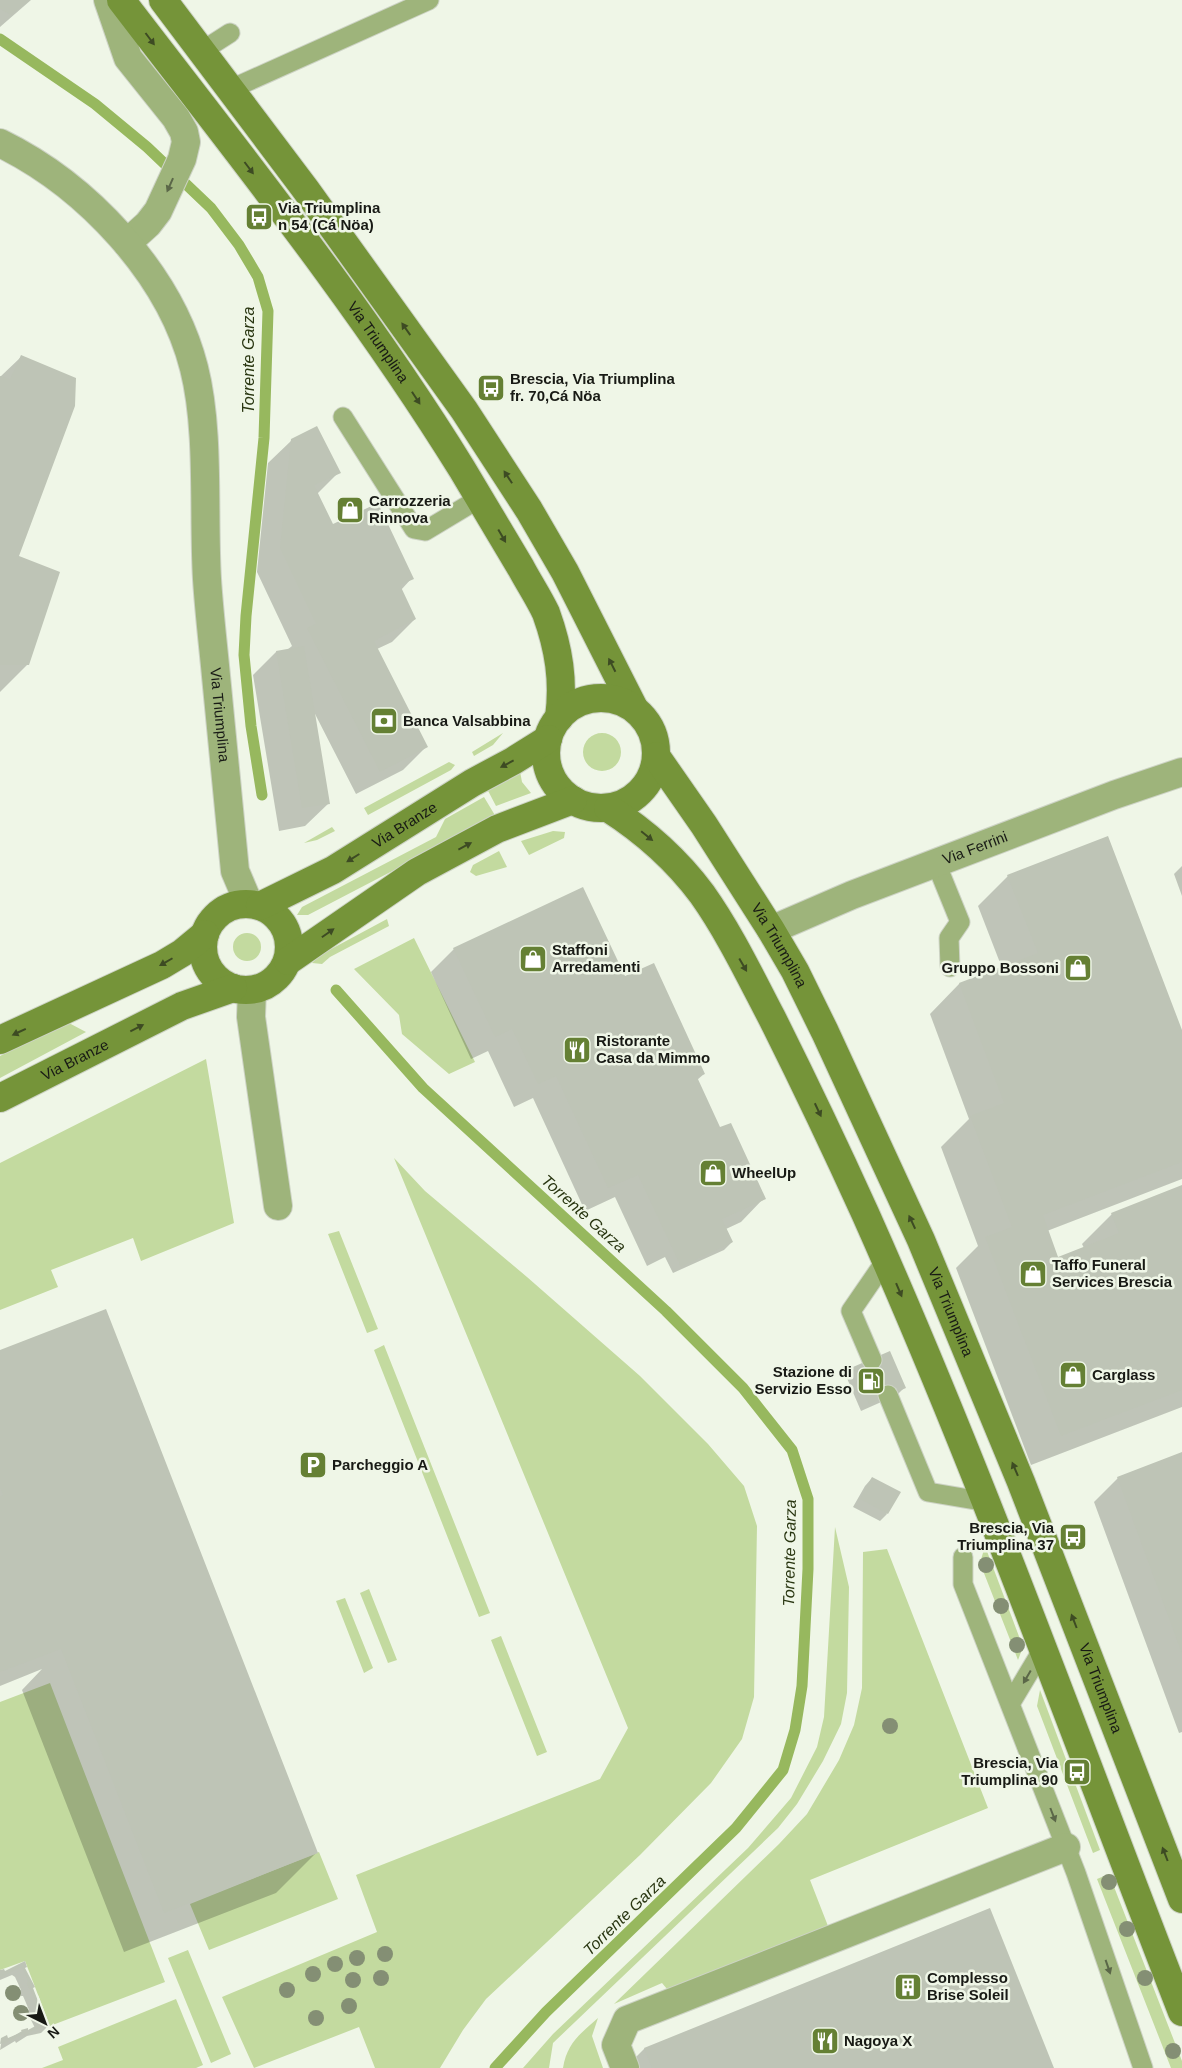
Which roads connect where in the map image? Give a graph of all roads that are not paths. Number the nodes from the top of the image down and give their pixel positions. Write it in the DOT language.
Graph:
graph roads {
  1 [pos="108,0"];
  2 [pos="121,0"];
  3 [pos="163,0"];
  4 [pos="429,0"];
  5 [pos="230,33"];
  6 [pos="202,51"];
  7 [pos="231,89"];
  8 [pos="0,142"];
  9 [pos="127,243"];
  10 [pos="343,417"];
  11 [pos="480,498"];
  12 [pos="634,708"];
  13 [pos="553,729"];
  14 [pos="656,756"];
  15 [pos="1182,772"];
  16 [pos="573,800"];
  17 [pos="608,808"];
  18 [pos="936,863"];
  19 [pos="254,905"];
  20 [pos="772,930"];
  21 [pos="205,934"];
  22 [pos="288,960"];
  23 [pos="950,967"];
  24 [pos="242,989"];
  25 [pos="0,1040"];
  26 [pos="0,1098"];
  27 [pos="278,1206"];
  28 [pos="886,1260"];
  29 [pos="872,1360"];
  30 [pos="888,1396"];
  31 [pos="987,1502"];
  32 [pos="963,1557"];
  33 [pos="1043,1649"];
  34 [pos="1010,1704"];
  35 [pos="1066,1847"];
  36 [pos="1182,1899"];
  37 [pos="1182,2012"];
  38 [pos="626,2068"];
  39 [pos="1143,2068"];
  1 -- 9 [label="street, one-way"];
  2 -- 11 [label="main road, Via Triumplina, one-way"];
  3 -- 6 [label="main road, Via Triumplina"];
  4 -- 7 [label="lane"];
  5 -- 6 [label="lane"];
  6 -- 7 [label="main road, Via Triumplina"];
  12 -- 7 [label="main road, Via Triumplina, one-way"];
  8 -- 9 [label="street, Via Triumplina"];
  9 -- 19 [label="street, Via Triumplina"];
  10 -- 11 [label="lane"];
  11 -- 13 [label="main road, Via Triumplina, one-way"];
  12 -- 13 [label="main road, Via Triumplina"];
  12 -- 14 [label="main road, Via Triumplina"];
  13 -- 16 [label="main road, Via Triumplina"];
  13 -- 19 [label="main road, Via Branze, one-way"];
  14 -- 17 [label="main road, Via Triumplina"];
  14 -- 20 [label="main road, Via Triumplina"];
  15 -- 18 [label="street, Via Ferrini"];
  16 -- 17 [label="main road, Via Triumplina"];
  22 -- 16 [label="main road, Via Branze, one-way"];
  17 -- 28 [label="main road, Via Triumplina, one-way"];
  18 -- 20 [label="street, Via Ferrini"];
  18 -- 23 [label="lane"];
  19 -- 21 [label="main road, Via Branze"];
  19 -- 22 [label="main road"];
  36 -- 20 [label="main road, Via Triumplina, one-way"];
  21 -- 24 [label="main road"];
  21 -- 25 [label="main road, Via Branze, one-way"];
  22 -- 24 [label="main road, Via Branze"];
  26 -- 24 [label="main road, Via Branze, one-way"];
  24 -- 27 [label="street"];
  28 -- 29 [label="lane"];
  28 -- 31 [label="main road, Via Triumplina, one-way"];
  30 -- 31 [label="lane"];
  31 -- 33 [label="main road, Via Triumplina"];
  32 -- 34 [label="lane"];
  33 -- 34 [label="lane, one-way"];
  33 -- 37 [label="main road, Via Triumplina"];
  34 -- 35 [label="lane, one-way"];
  35 -- 38 [label="street"];
  35 -- 39 [label="lane, one-way"];
}
